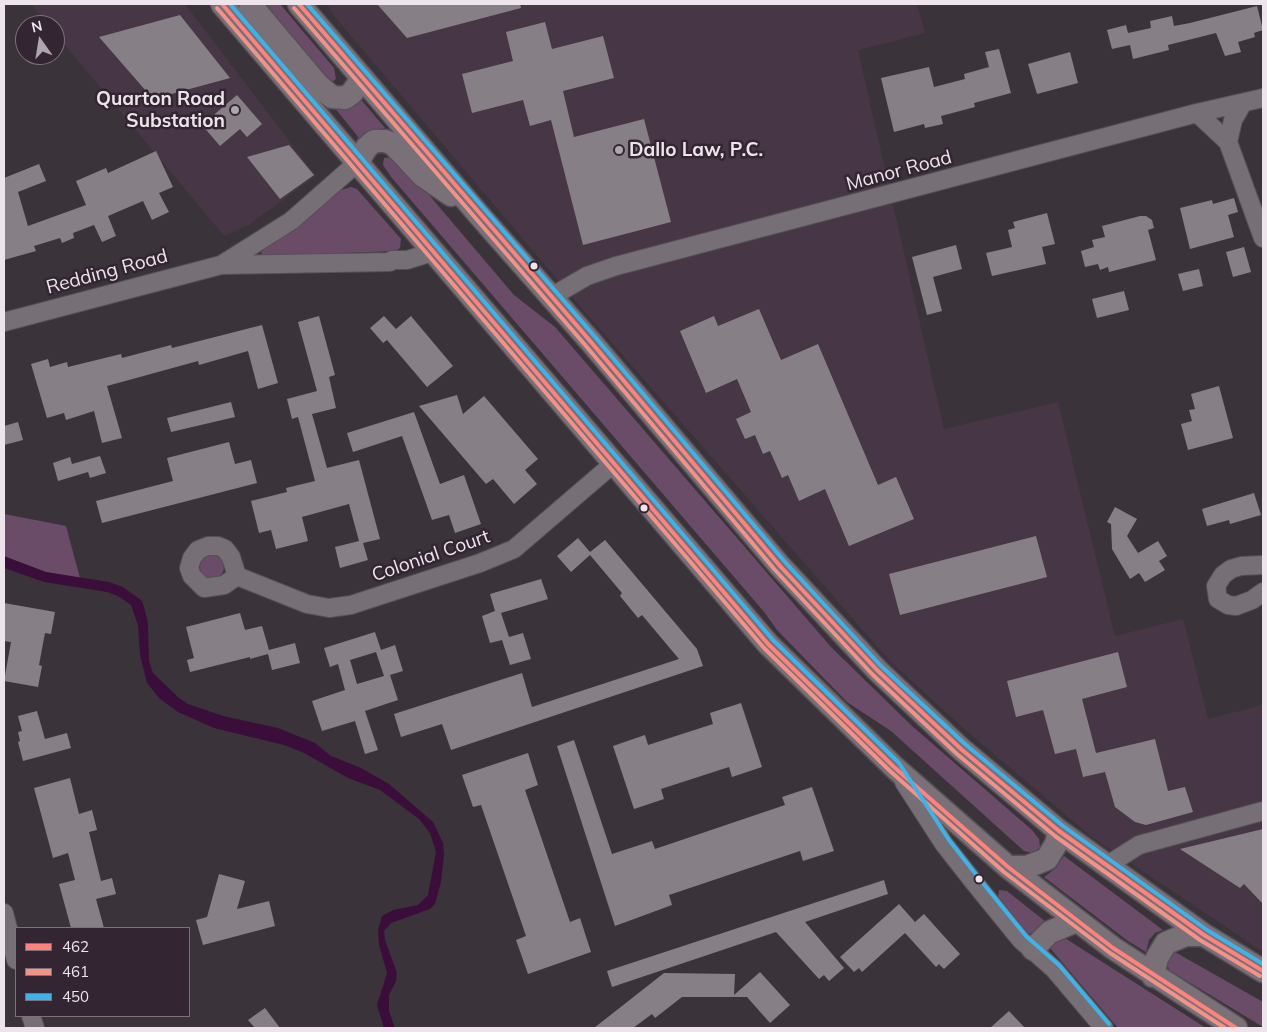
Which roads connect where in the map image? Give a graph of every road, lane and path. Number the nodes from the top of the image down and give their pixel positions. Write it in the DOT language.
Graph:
graph roads {
  1 [pos="222,4"];
  2 [pos="250,4"];
  3 [pos="299,4"];
  4 [pos="362,78"];
  5 [pos="1263,98"];
  6 [pos="1243,103"];
  7 [pos="1197,113"];
  8 [pos="1228,142"];
  9 [pos="357,164"];
  10 [pos="480,216"];
  11 [pos="1263,238"];
  12 [pos="433,252"];
  13 [pos="221,265"];
  14 [pos="551,297"];
  15 [pos="4,322"];
  16 [pos="613,464"];
  17 [pos="1263,565"];
  18 [pos="237,576"];
  19 [pos="1263,592"];
  20 [pos="894,767"];
  21 [pos="1263,811"];
  22 [pos="1059,831"];
  23 [pos="1106,866"];
  24 [pos="1008,867"];
  25 [pos="4,914"];
  26 [pos="1076,921"];
  27 [pos="1204,935"];
  28 [pos="1032,949"];
  29 [pos="15,956"];
  30 [pos="1263,971"];
  31 [pos="1153,976"];
  32 [pos="1104,1028"];
  33 [pos="1236,1028"];
  1 -- 9 [label="main road"];
  2 -- 4 [label="main road"];
  3 -- 4 [label="main road"];
  4 -- 10 [label="main road"];
  5 -- 6 [label="street, Manor Road"];
  6 -- 7 [label="street, Manor Road"];
  6 -- 8 [label="street"];
  7 -- 8 [label="street"];
  7 -- 14 [label="street, Manor Road"];
  8 -- 11 [label="street"];
  9 -- 10 [label="main road"];
  9 -- 12 [label="main road"];
  9 -- 13 [label="street, Redding Road"];
  10 -- 14 [label="main road"];
  12 -- 13 [label="street, Redding Road"];
  12 -- 16 [label="main road"];
  13 -- 15 [label="street, Redding Road"];
  14 -- 22 [label="main road"];
  16 -- 18 [label="street, Colonial Court"];
  16 -- 20 [label="main road"];
  17 -- 19 [label="street"];
  20 -- 24 [label="main road"];
  20 -- 28 [label="street"];
  21 -- 23 [label="street"];
  22 -- 23 [label="main road"];
  22 -- 24 [label="main road"];
  23 -- 27 [label="main road"];
  24 -- 26 [label="main road"];
  25 -- 29 [label="street"];
  26 -- 28 [label="main road"];
  26 -- 31 [label="main road"];
  27 -- 30 [label="main road"];
  27 -- 31 [label="main road"];
  28 -- 32 [label="street"];
  31 -- 33 [label="main road"];
}
